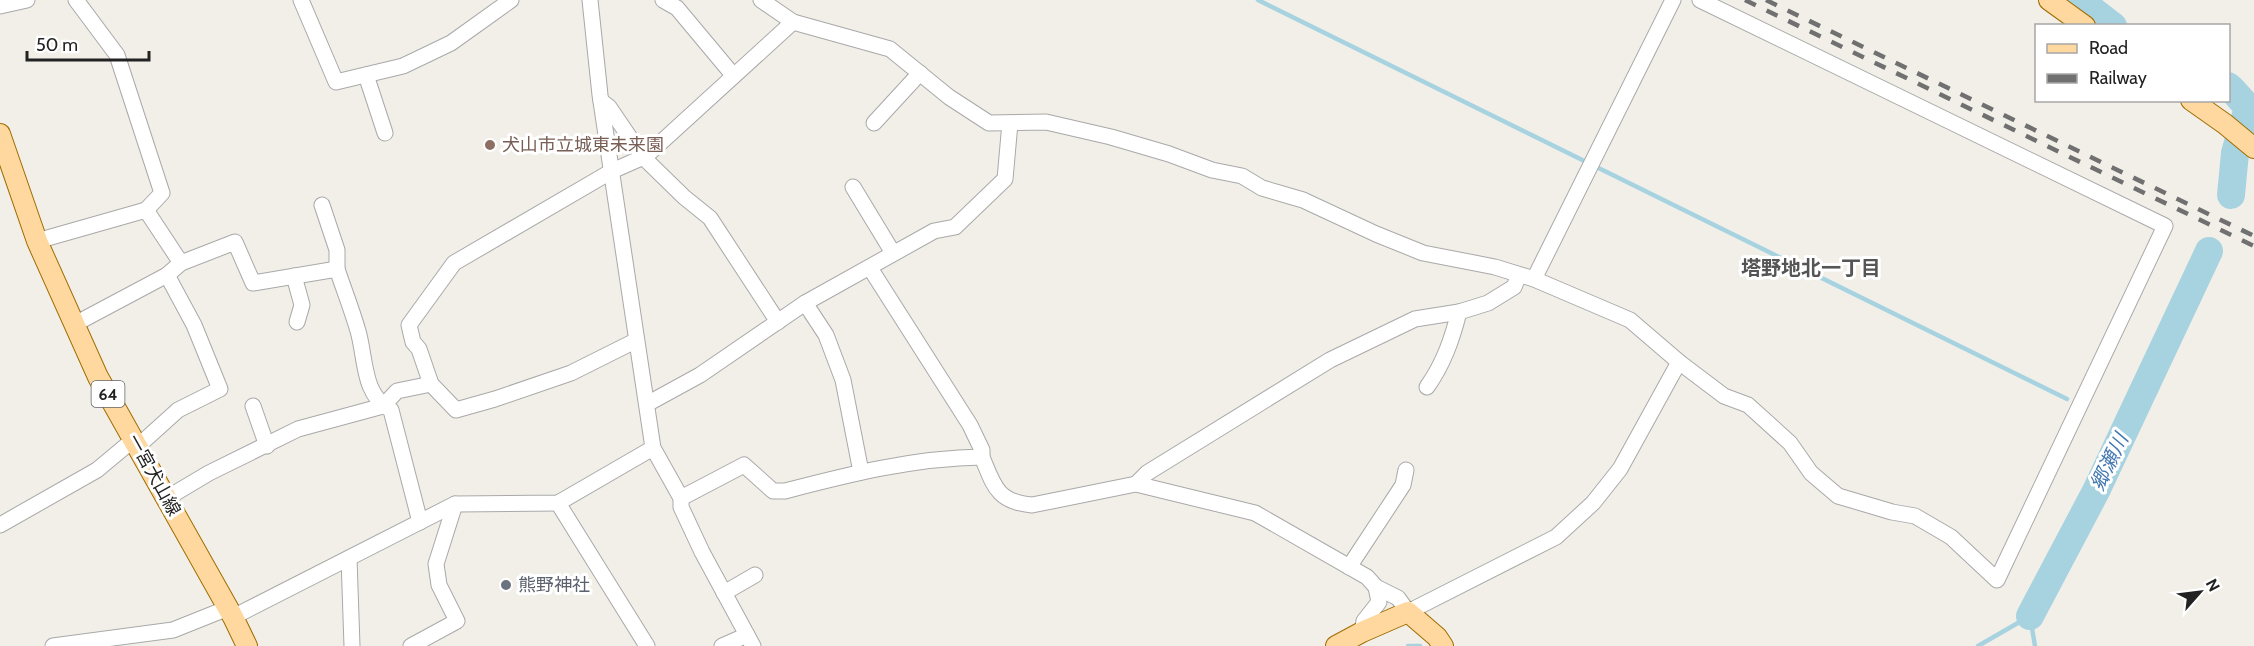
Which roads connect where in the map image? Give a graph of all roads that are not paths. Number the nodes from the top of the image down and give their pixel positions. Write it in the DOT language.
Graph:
graph roads {
  1 [pos="27,0"];
  2 [pos="76,0"];
  3 [pos="301,0"];
  4 [pos="511,0"];
  5 [pos="590,0"];
  6 [pos="663,0"];
  7 [pos="761,0"];
  8 [pos="1673,0"];
  9 [pos="1700,0"];
  10 [pos="2049,0"];
  11 [pos="0,6"];
  12 [pos="792,22"];
  13 [pos="2082,24"];
  14 [pos="920,73"];
  15 [pos="366,75"];
  16 [pos="733,75"];
  17 [pos="601,101"];
  18 [pos="2194,102"];
  19 [pos="874,123"];
  20 [pos="1010,123"];
  21 [pos="385,133"];
  22 [pos="0,134"];
  23 [pos="2254,148"];
  24 [pos="643,157"];
  25 [pos="612,171"];
  26 [pos="853,187"];
  27 [pos="322,205"];
  28 [pos="146,210"];
  29 [pos="37,241"];
  30 [pos="893,253"];
  31 [pos="181,263"];
  32 [pos="870,268"];
  33 [pos="337,269"];
  34 [pos="167,275"];
  35 [pos="294,276"];
  36 [pos="1526,277"];
  37 [pos="805,303"];
  38 [pos="1460,312"];
  39 [pos="297,322"];
  40 [pos="778,322"];
  41 [pos="74,325"];
  42 [pos="635,341"];
  43 [pos="1679,362"];
  44 [pos="431,384"];
  45 [pos="1428,387"];
  46 [pos="647,404"];
  47 [pos="253,406"];
  48 [pos="383,406"];
  49 [pos="135,443"];
  50 [pos="267,446"];
  51 [pos="653,448"];
  52 [pos="982,457"];
  53 [pos="1406,470"];
  54 [pos="861,472"];
  55 [pos="1136,484"];
  56 [pos="167,498"];
  57 [pos="681,498"];
  58 [pos="558,503"];
  59 [pos="455,504"];
  60 [pos="420,522"];
  61 [pos="0,525"];
  62 [pos="349,558"];
  63 [pos="1349,567"];
  64 [pos="755,575"];
  65 [pos="1376,587"];
  66 [pos="724,592"];
  67 [pos="230,612"];
  68 [pos="1408,612"];
  69 [pos="1362,632"];
  70 [pos="750,641"];
  71 [pos="1440,641"];
  72 [pos="52,646"];
  73 [pos="247,646"];
  74 [pos="352,646"];
  75 [pos="411,646"];
  76 [pos="647,646"];
  77 [pos="722,646"];
  78 [pos="1336,646"];
  1 -- 11 [label="street"];
  2 -- 28 [label="street"];
  3 -- 15 [label="street"];
  4 -- 15 [label="street"];
  5 -- 17 [label="street"];
  6 -- 16 [label="street"];
  7 -- 12 [label="street"];
  8 -- 36 [label="street"];
  9 -- 43 [label="street"];
  10 -- 13 [label="main road"];
  12 -- 14 [label="street"];
  12 -- 16 [label="street"];
  14 -- 19 [label="street"];
  14 -- 20 [label="street"];
  15 -- 21 [label="street"];
  16 -- 24 [label="street"];
  17 -- 24 [label="street"];
  17 -- 25 [label="street"];
  18 -- 23 [label="main road"];
  20 -- 30 [label="street"];
  20 -- 36 [label="street"];
  22 -- 29 [label="main road, 一宮犬山線 / 64"];
  24 -- 25 [label="street"];
  24 -- 40 [label="street"];
  25 -- 42 [label="street"];
  25 -- 44 [label="street"];
  26 -- 30 [label="street"];
  27 -- 33 [label="street"];
  28 -- 29 [label="street"];
  28 -- 31 [label="street"];
  29 -- 41 [label="main road, 一宮犬山線 / 64"];
  30 -- 32 [label="street"];
  31 -- 34 [label="street"];
  31 -- 35 [label="street"];
  32 -- 37 [label="street"];
  32 -- 52 [label="street"];
  33 -- 35 [label="street"];
  33 -- 48 [label="street"];
  34 -- 41 [label="street"];
  34 -- 49 [label="street"];
  35 -- 39 [label="street"];
  36 -- 38 [label="street"];
  36 -- 43 [label="street"];
  37 -- 40 [label="street"];
  37 -- 54 [label="street"];
  38 -- 45 [label="street"];
  38 -- 55 [label="street"];
  40 -- 46 [label="street"];
  41 -- 49 [label="main road, 一宮犬山線 / 64"];
  42 -- 44 [label="street"];
  42 -- 46 [label="street"];
  43 -- 68 [label="street"];
  44 -- 48 [label="street"];
  46 -- 51 [label="street"];
  47 -- 50 [label="street"];
  48 -- 50 [label="street"];
  48 -- 60 [label="street"];
  49 -- 56 [label="main road, 一宮犬山線 / 64"];
  49 -- 61 [label="street"];
  50 -- 56 [label="street"];
  51 -- 57 [label="street"];
  51 -- 58 [label="street"];
  52 -- 54 [label="street"];
  52 -- 55 [label="street"];
  53 -- 63 [label="street"];
  54 -- 57 [label="street"];
  55 -- 63 [label="street"];
  56 -- 67 [label="main road, 一宮犬山線 / 64"];
  57 -- 66 [label="street"];
  58 -- 59 [label="street"];
  58 -- 76 [label="street"];
  59 -- 60 [label="street"];
  59 -- 75 [label="street"];
  60 -- 62 [label="street"];
  62 -- 67 [label="street"];
  62 -- 74 [label="street"];
  63 -- 65 [label="street"];
  64 -- 66 [label="street"];
  65 -- 68 [label="street"];
  65 -- 69 [label="street"];
  66 -- 70 [label="street"];
  67 -- 72 [label="street"];
  67 -- 73 [label="main road, 一宮犬山線 / 64"];
  68 -- 69 [label="main road"];
  68 -- 71 [label="main road"];
  69 -- 78 [label="main road"];
  70 -- 77 [label="street"];
}
